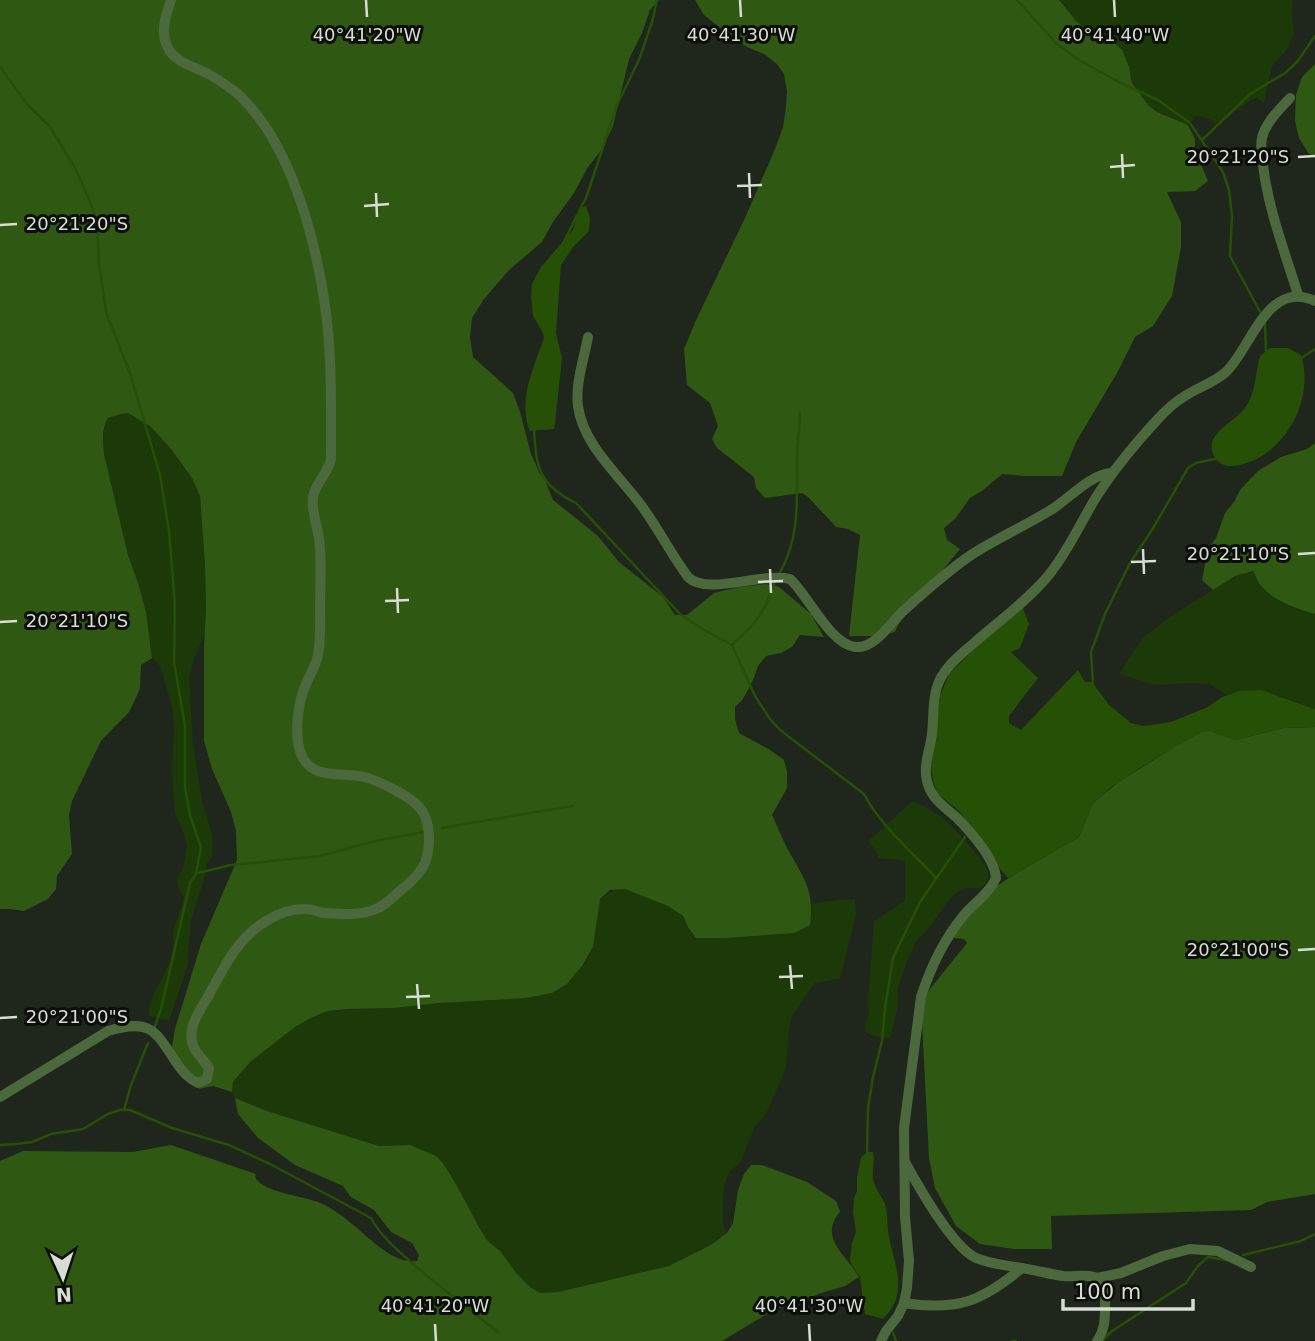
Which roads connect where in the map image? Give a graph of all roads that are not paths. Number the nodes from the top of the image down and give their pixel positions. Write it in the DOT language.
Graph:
graph roads {
  1 [pos="172,0"];
  2 [pos="1290,98"];
  3 [pos="1298,295"];
  4 [pos="1315,301"];
  5 [pos="588,337"];
  6 [pos="1112,473"];
  7 [pos="0,1097"];
  8 [pos="904,1160"];
  9 [pos="1251,1267"];
  10 [pos="1022,1268"];
  11 [pos="1097,1278"];
  12 [pos="904,1303"];
  13 [pos="881,1341"];
  14 [pos="1097,1341"];
  1 -- 7 [label="street"];
  2 -- 3 [label="street"];
  3 -- 4 [label="street"];
  3 -- 6 [label="street"];
  5 -- 6 [label="street"];
  6 -- 8 [label="street"];
  8 -- 10 [label="street"];
  8 -- 12 [label="street"];
  9 -- 11 [label="street"];
  10 -- 11 [label="street"];
  10 -- 12 [label="street"];
  11 -- 14 [label="street"];
  12 -- 13 [label="street"];
}
